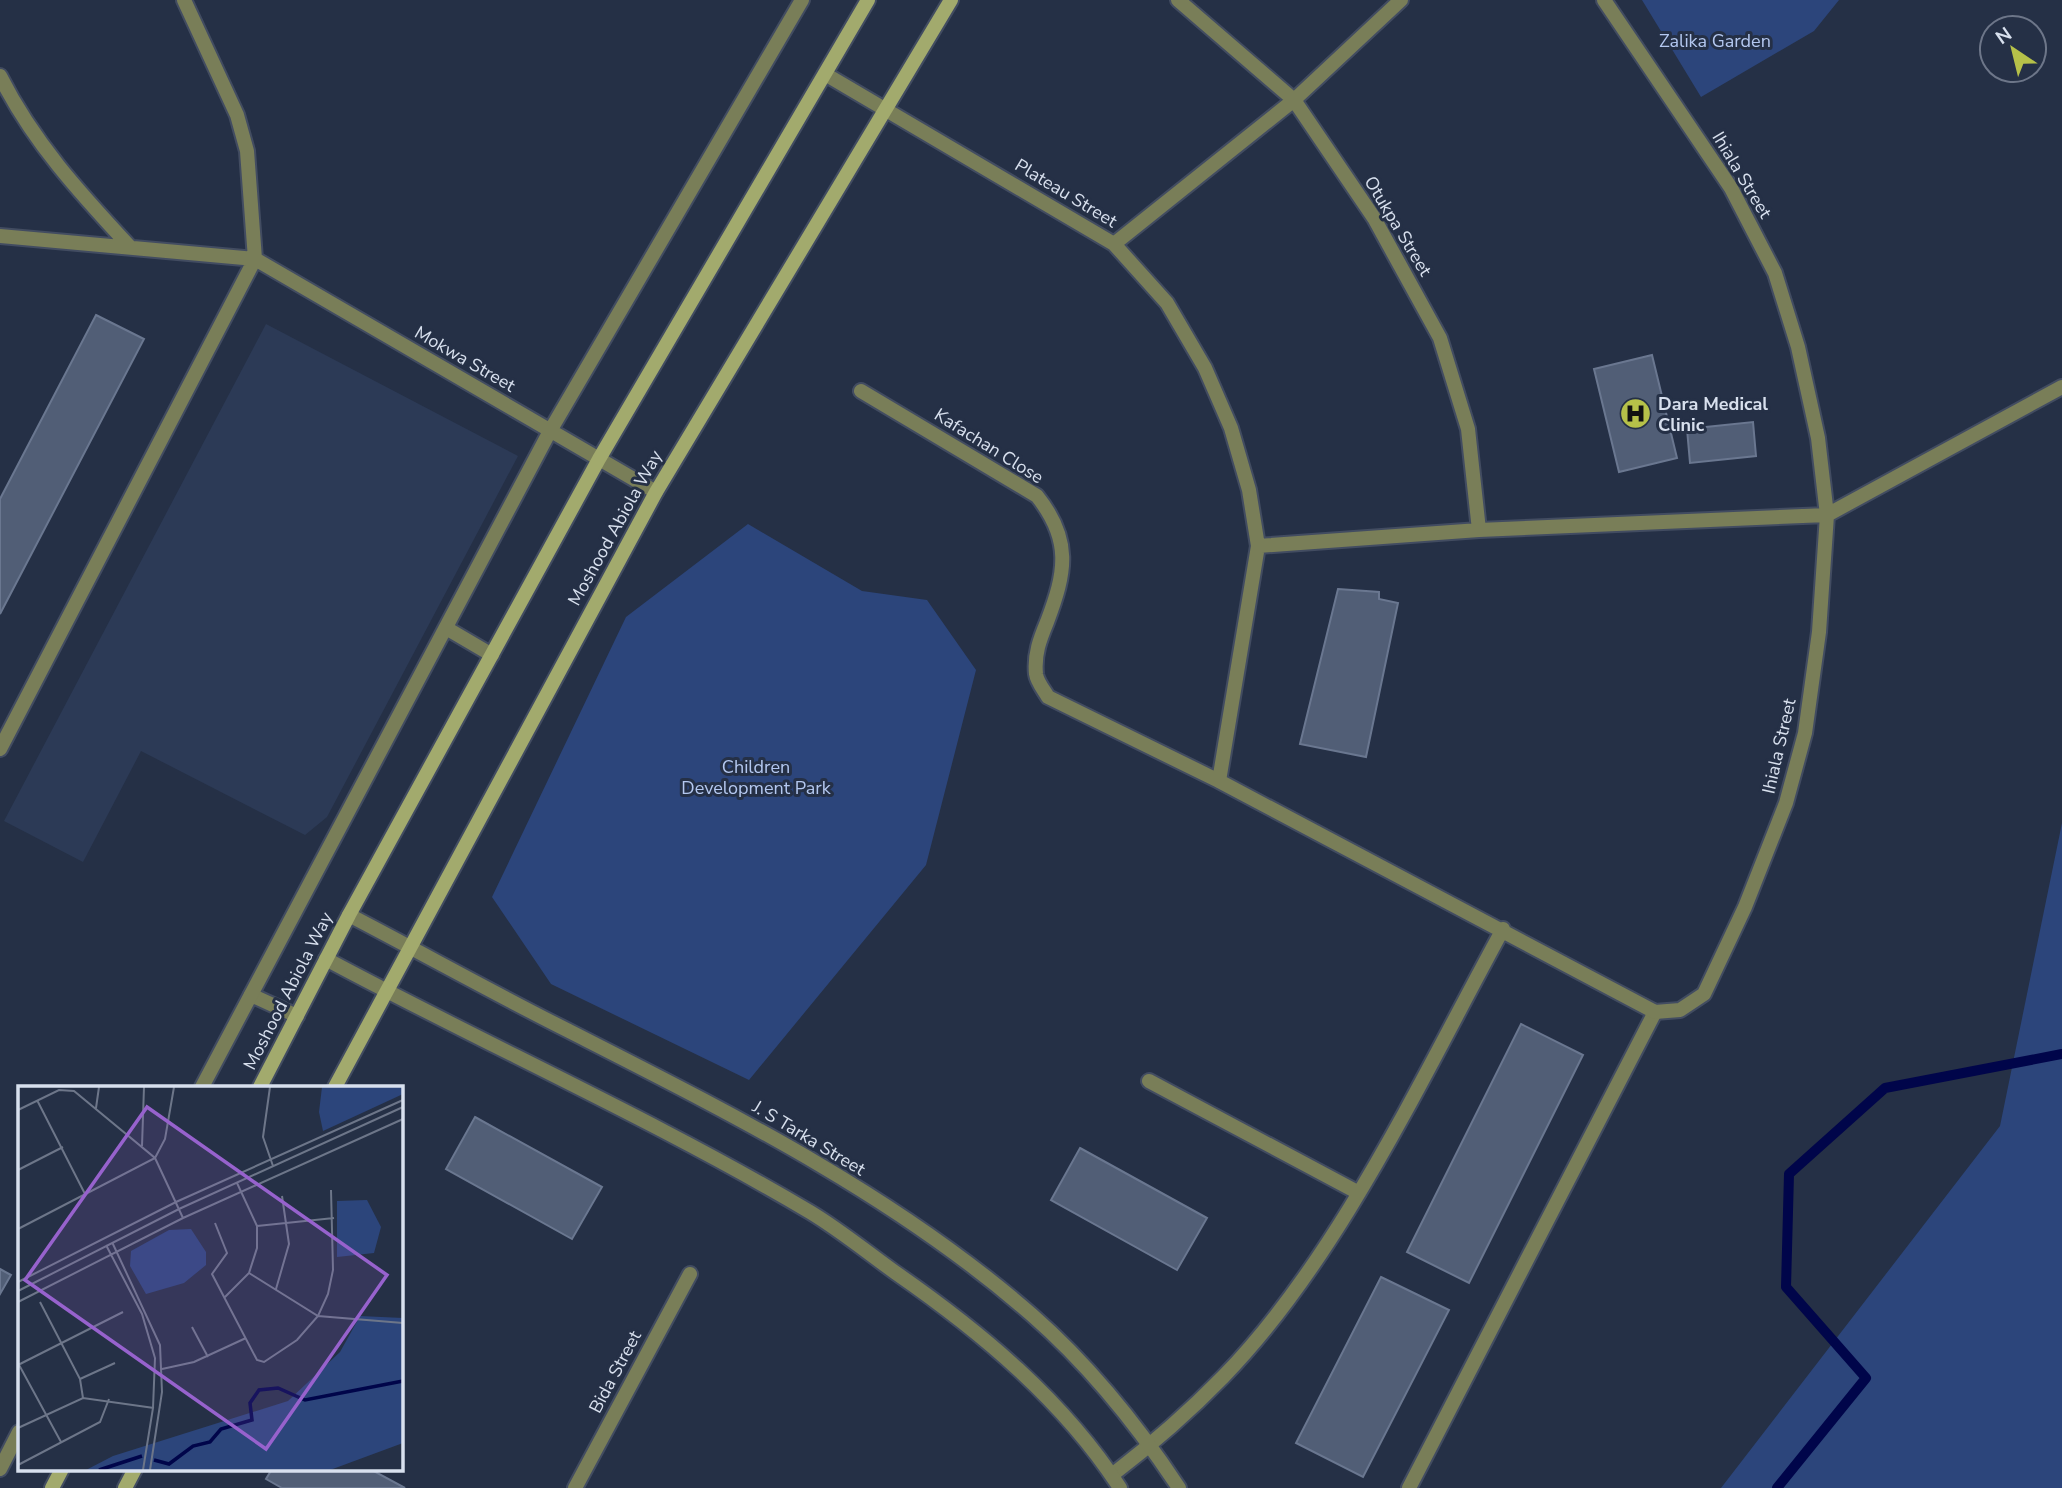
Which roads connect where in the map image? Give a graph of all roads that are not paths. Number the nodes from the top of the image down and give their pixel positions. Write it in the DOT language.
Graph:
graph roads {
  1 [pos="184,0"];
  2 [pos="802,0"];
  3 [pos="868,0"];
  4 [pos="951,0"];
  5 [pos="1178,0"];
  6 [pos="1401,0"];
  7 [pos="1604,0"];
  8 [pos="825,74"];
  9 [pos="0,76"];
  10 [pos="1294,100"];
  11 [pos="886,109"];
  12 [pos="0,236"];
  13 [pos="1114,244"];
  14 [pos="130,247"];
  15 [pos="256,259"];
  16 [pos="2062,387"];
  17 [pos="861,391"];
  18 [pos="550,431"];
  19 [pos="598,459"];
  20 [pos="656,492"];
  21 [pos="1827,515"];
  22 [pos="1479,530"];
  23 [pos="1258,546"];
  24 [pos="446,628"];
  25 [pos="492,655"];
  26 [pos="0,749"];
  27 [pos="1219,780"];
  28 [pos="349,915"];
  29 [pos="1503,929"];
  30 [pos="409,946"];
  31 [pos="326,959"];
  32 [pos="385,991"];
  33 [pos="251,995"];
  34 [pos="1655,1012"];
  35 [pos="297,1016"];
  36 [pos="1149,1081"];
  37 [pos="203,1086"];
  38 [pos="261,1086"];
  39 [pos="336,1086"];
  40 [pos="1359,1193"];
  41 [pos="690,1274"];
  42 [pos="18,1434"];
  43 [pos="1151,1445"];
  44 [pos="0,1469"];
  45 [pos="61,1470"];
  46 [pos="134,1470"];
  47 [pos="1112,1475"];
  48 [pos="52,1488"];
  49 [pos="125,1488"];
  50 [pos="575,1488"];
  51 [pos="1120,1488"];
  52 [pos="1179,1488"];
  53 [pos="1409,1488"];
  1 -- 15 [label="street"];
  2 -- 18 [label="street"];
  3 -- 8 [label="main road, Moshood Abiola Way"];
  4 -- 11 [label="main road, Moshood Abiola Way"];
  5 -- 10 [label="street, Otukpa Street"];
  6 -- 10 [label="street"];
  7 -- 21 [label="street, Ihiala Street"];
  8 -- 11 [label="street, Plateau Street"];
  8 -- 19 [label="main road, Moshood Abiola Way"];
  9 -- 14 [label="street"];
  10 -- 13 [label="street"];
  10 -- 22 [label="street, Otukpa Street"];
  11 -- 13 [label="street, Plateau Street"];
  11 -- 20 [label="main road, Moshood Abiola Way"];
  12 -- 14 [label="street"];
  13 -- 23 [label="street, Plateau Street"];
  14 -- 15 [label="street"];
  15 -- 18 [label="street, Mokwa Street"];
  15 -- 26 [label="street"];
  16 -- 21 [label="street"];
  17 -- 27 [label="street, Kafachan Close"];
  18 -- 19 [label="street, Mokwa Street"];
  18 -- 24 [label="street"];
  19 -- 20 [label="street, Mokwa Street"];
  19 -- 25 [label="main road, Moshood Abiola Way"];
  20 -- 30 [label="main road, Moshood Abiola Way"];
  21 -- 22 [label="street"];
  21 -- 34 [label="street, Ihiala Street"];
  22 -- 23 [label="street"];
  23 -- 27 [label="street, Plateau Street"];
  24 -- 25 [label="street"];
  24 -- 33 [label="street"];
  25 -- 28 [label="main road, Moshood Abiola Way"];
  27 -- 29 [label="street"];
  28 -- 30 [label="street, J. S Tarka Street"];
  28 -- 31 [label="main road, Moshood Abiola Way"];
  29 -- 34 [label="street"];
  29 -- 40 [label="street"];
  30 -- 32 [label="main road, Moshood Abiola Way"];
  30 -- 43 [label="street, J. S Tarka Street"];
  31 -- 32 [label="street"];
  31 -- 35 [label="main road, Moshood Abiola Way"];
  32 -- 39 [label="main road, Moshood Abiola Way"];
  32 -- 47 [label="street"];
  33 -- 35 [label="street"];
  33 -- 37 [label="street"];
  34 -- 53 [label="street"];
  35 -- 38 [label="main road, Moshood Abiola Way"];
  36 -- 40 [label="street"];
  40 -- 43 [label="street"];
  41 -- 50 [label="street, Bida Street"];
  42 -- 44 [label="street"];
  43 -- 47 [label="street"];
  43 -- 52 [label="street, J. S Tarka Street"];
  45 -- 48 [label="main road"];
  46 -- 49 [label="main road"];
  47 -- 51 [label="street"];
}
